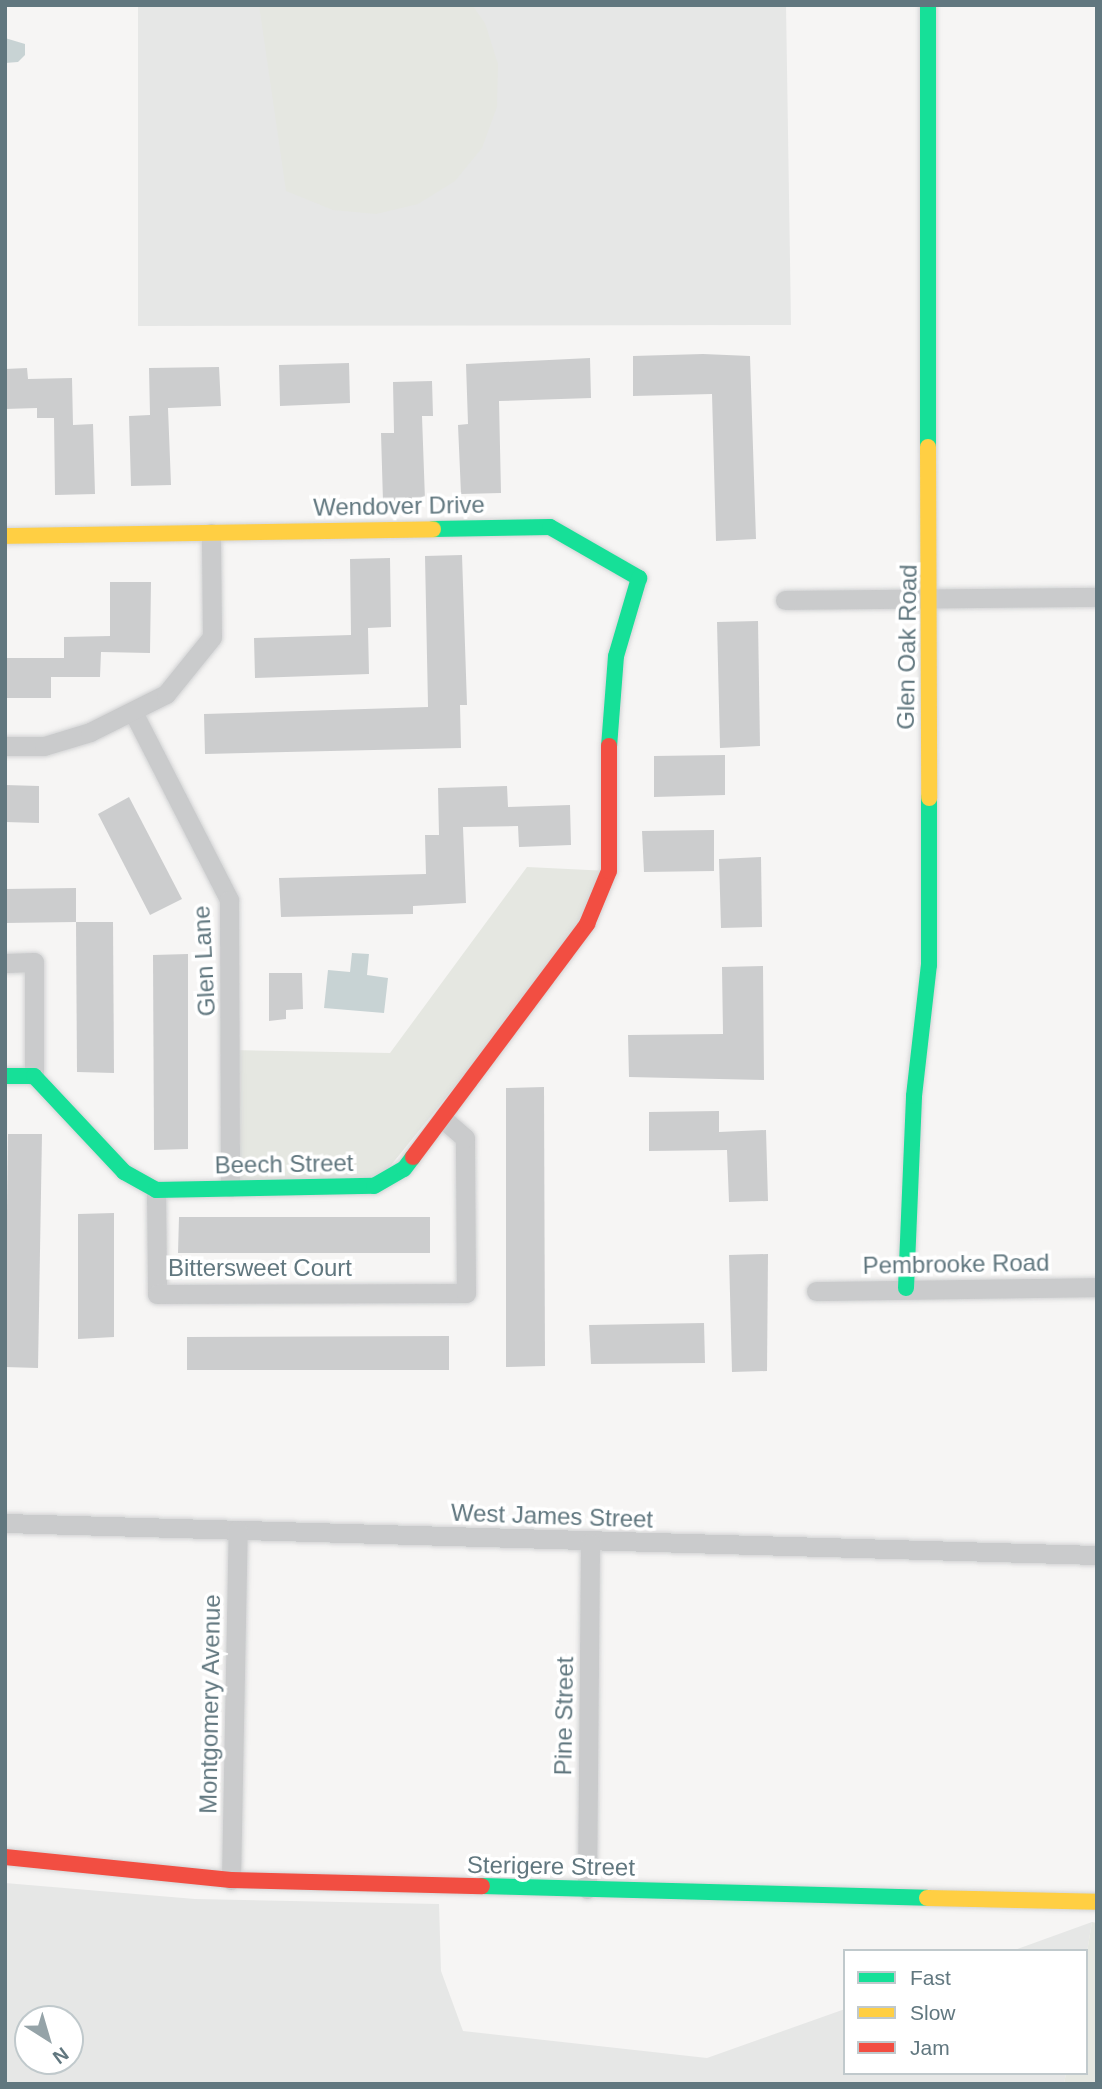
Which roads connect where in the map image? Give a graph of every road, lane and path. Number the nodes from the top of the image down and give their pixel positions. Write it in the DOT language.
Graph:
graph roads {
  1 [pos="929,5"];
  2 [pos="211,533"];
  3 [pos="5,536"];
  4 [pos="1097,597"];
  5 [pos="932,599"];
  6 [pos="785,600"];
  7 [pos="132,712"];
  8 [pos="609,715"];
  9 [pos="5,746"];
  10 [pos="5,963"];
  11 [pos="5,1076"];
  12 [pos="34,1076"];
  13 [pos="443,1119"];
  14 [pos="230,1187"];
  15 [pos="156,1190"];
  16 [pos="1097,1287"];
  17 [pos="906,1288"];
  18 [pos="816,1291"];
  19 [pos="5,1523"];
  20 [pos="238,1530"];
  21 [pos="590,1543"];
  22 [pos="1097,1555"];
  23 [pos="5,1857"];
  24 [pos="231,1880"];
  25 [pos="587,1889"];
  26 [pos="1097,1902"];
  1 -- 5 [label="street, Glen Oak Road"];
  2 -- 3 [label="street, Wendover Drive"];
  2 -- 7 [label="street"];
  2 -- 8 [label="street, Wendover Drive"];
  4 -- 5 [label="street"];
  5 -- 6 [label="street"];
  5 -- 17 [label="street, Glen Oak Road"];
  7 -- 9 [label="street"];
  7 -- 14 [label="street, Glen Lane"];
  8 -- 13 [label="street, Beech Street"];
  10 -- 12 [label="street"];
  11 -- 12 [label="street"];
  12 -- 15 [label="street"];
  13 -- 14 [label="street, Beech Street"];
  13 -- 15 [label="street, Bittersweet Court"];
  14 -- 15 [label="street, Beech Street"];
  16 -- 17 [label="street, Pembrooke Road"];
  17 -- 18 [label="street, Pembrooke Road"];
  19 -- 20 [label="street, West James Street"];
  20 -- 21 [label="street, West James Street"];
  20 -- 24 [label="street, Montgomery Avenue"];
  21 -- 22 [label="street, West James Street"];
  21 -- 25 [label="street, Pine Street"];
  23 -- 24 [label="street, Sterigere Street"];
  24 -- 25 [label="street, Sterigere Street"];
  25 -- 26 [label="street, Sterigere Street"];
}
